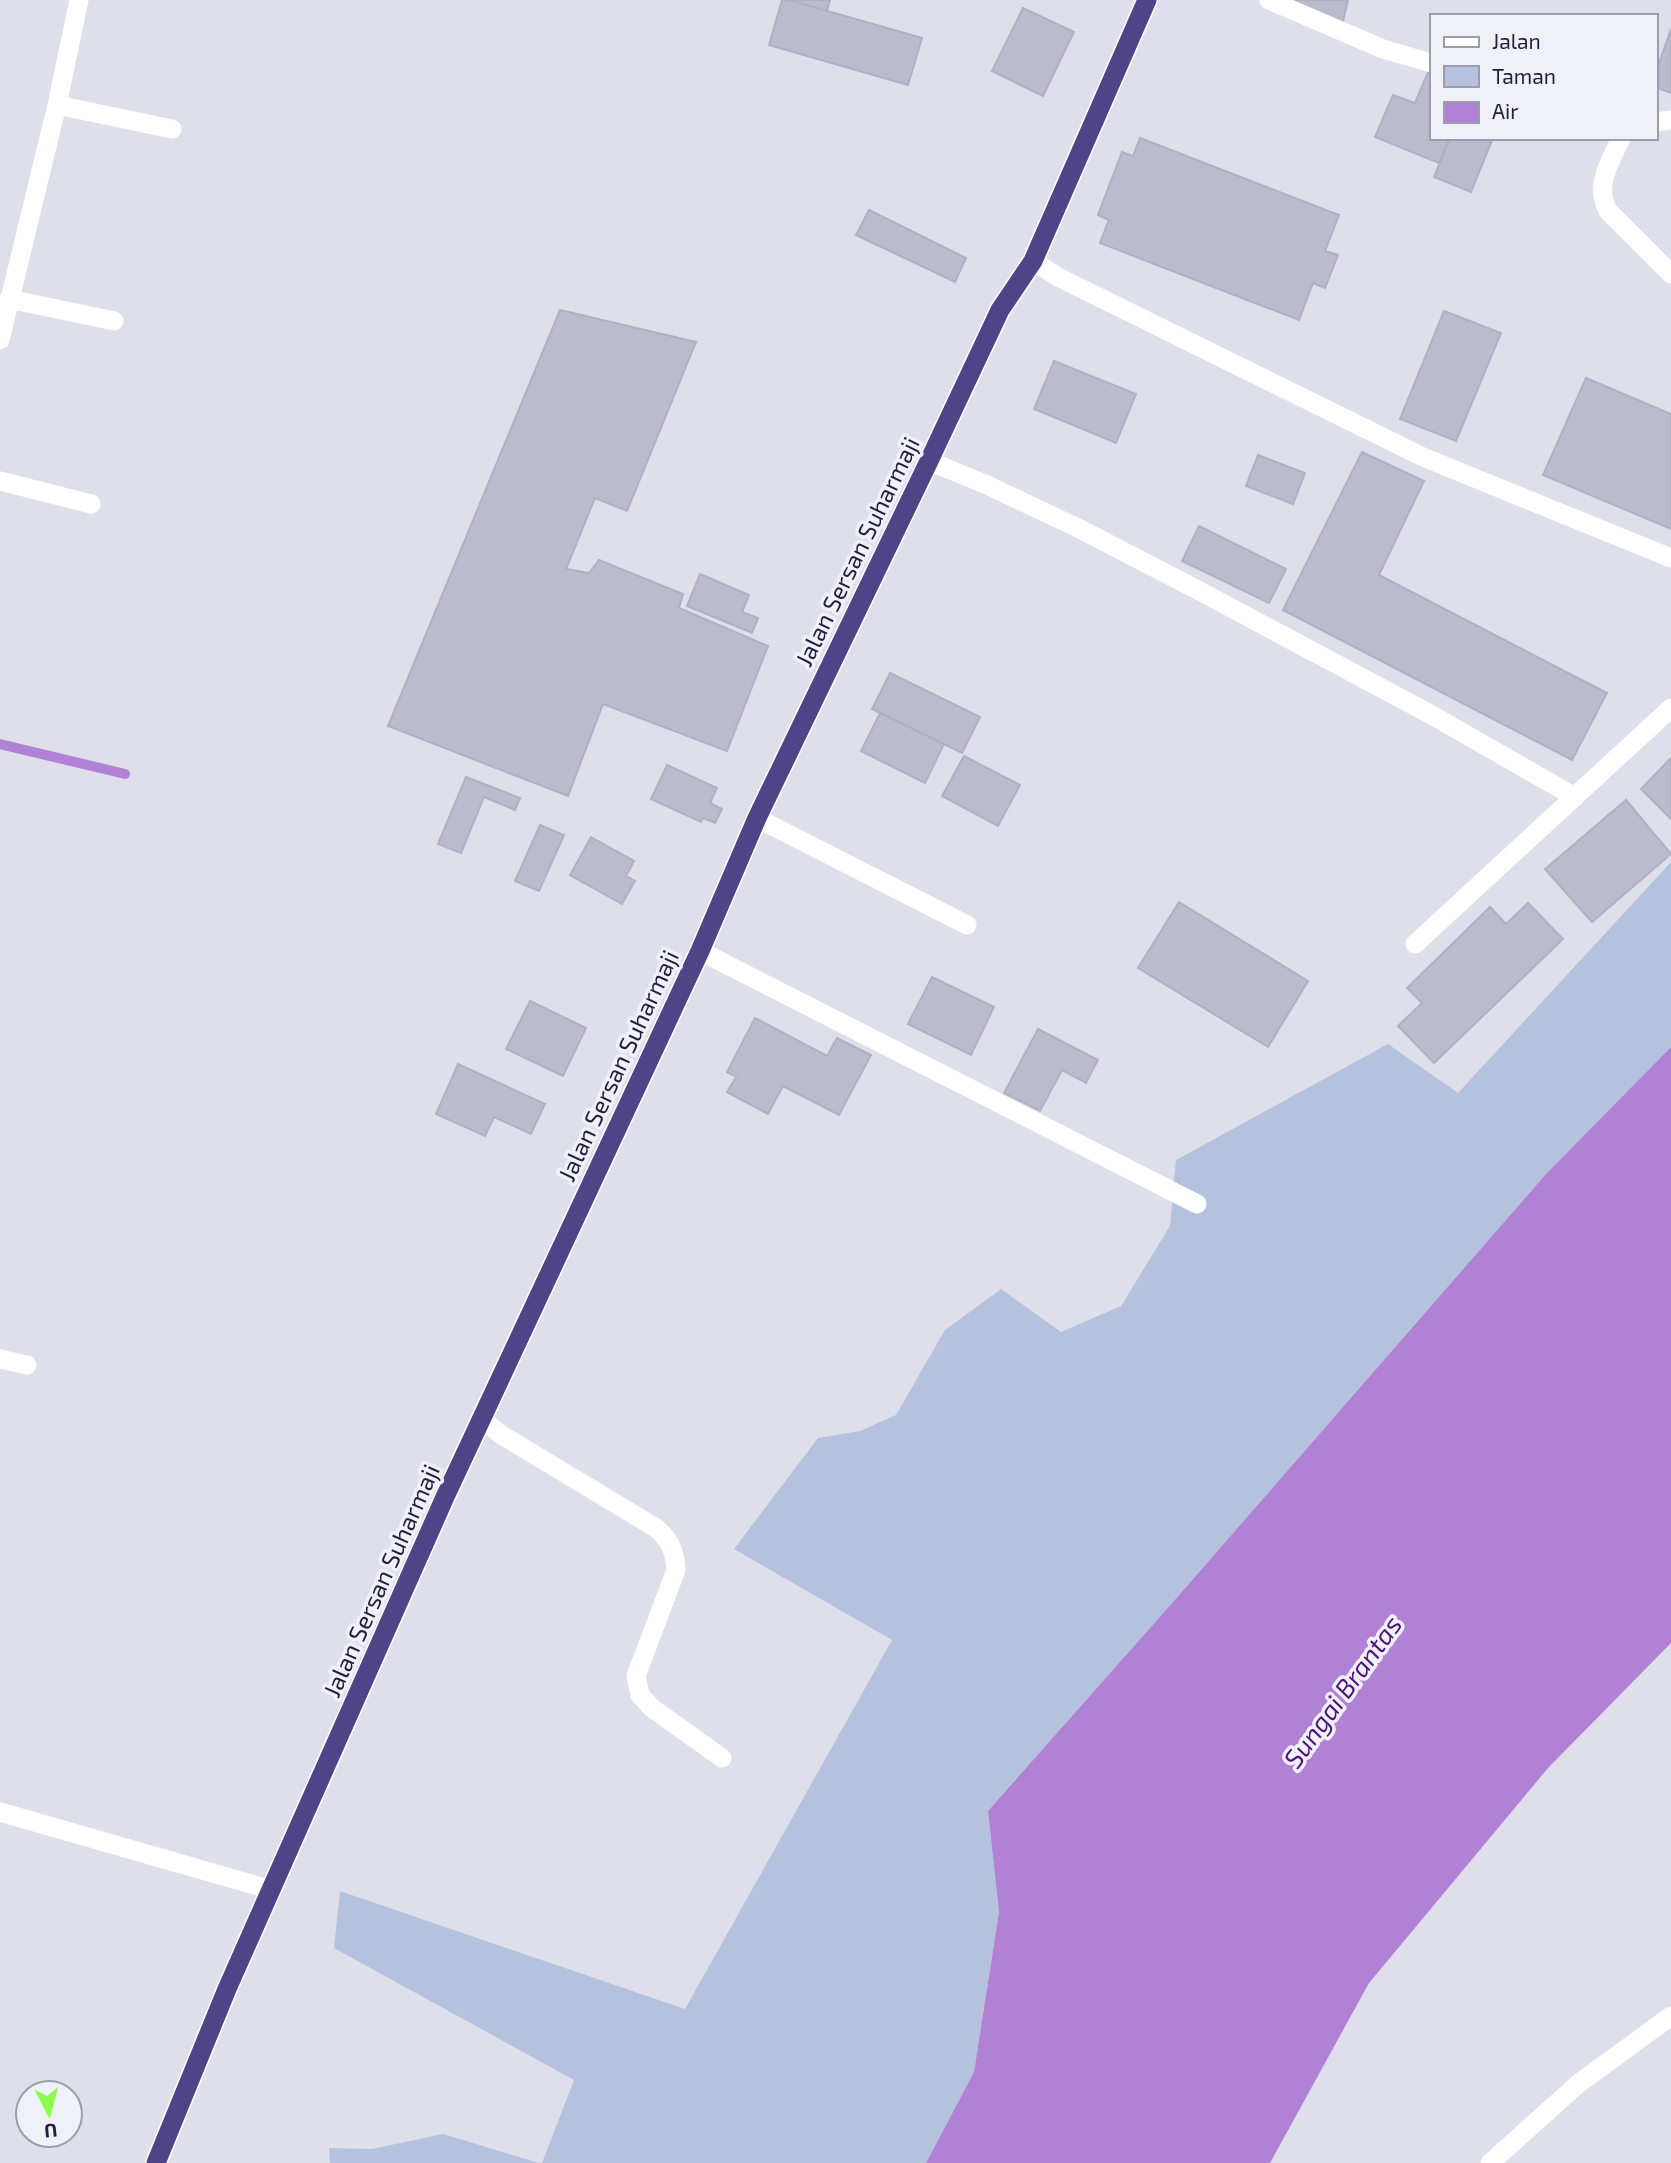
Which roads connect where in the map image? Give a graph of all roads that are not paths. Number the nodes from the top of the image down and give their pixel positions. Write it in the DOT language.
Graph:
graph roads {
  1 [pos="79,0"];
  2 [pos="1147,0"];
  3 [pos="1269,0"];
  4 [pos="1430,63"];
  5 [pos="57,105"];
  6 [pos="172,129"];
  7 [pos="1620,140"];
  8 [pos="1033,261"];
  9 [pos="1671,274"];
  10 [pos="9,299"];
  11 [pos="114,321"];
  12 [pos="0,340"];
  13 [pos="929,461"];
  14 [pos="0,481"];
  15 [pos="91,504"];
  16 [pos="1671,558"];
  17 [pos="1671,708"];
  18 [pos="1575,797"];
  19 [pos="757,818"];
  20 [pos="967,925"];
  21 [pos="1415,944"];
  22 [pos="700,951"];
  23 [pos="1197,1204"];
  24 [pos="0,1359"];
  25 [pos="27,1365"];
  26 [pos="483,1420"];
  27 [pos="722,1758"];
  28 [pos="0,1812"];
  29 [pos="272,1890"];
  30 [pos="1671,2016"];
  31 [pos="156,2163"];
  32 [pos="1490,2163"];
  1 -- 5 [label="street"];
  2 -- 8 [label="highway, Jalan Sersan Suharmaji"];
  3 -- 4 [label="street"];
  5 -- 6 [label="street"];
  5 -- 10 [label="street"];
  7 -- 9 [label="street"];
  8 -- 13 [label="highway, Jalan Sersan Suharmaji"];
  8 -- 16 [label="street"];
  10 -- 11 [label="street"];
  10 -- 12 [label="street"];
  13 -- 18 [label="street"];
  13 -- 19 [label="highway, Jalan Sersan Suharmaji"];
  14 -- 15 [label="street"];
  17 -- 18 [label="street"];
  18 -- 21 [label="street"];
  19 -- 20 [label="street"];
  19 -- 22 [label="highway, Jalan Sersan Suharmaji"];
  22 -- 23 [label="street"];
  22 -- 26 [label="highway, Jalan Sersan Suharmaji"];
  24 -- 25 [label="street"];
  26 -- 27 [label="street"];
  26 -- 29 [label="highway, Jalan Sersan Suharmaji"];
  28 -- 29 [label="street"];
  29 -- 31 [label="highway, Jalan Sersan Suharmaji"];
  30 -- 32 [label="street"];
}
